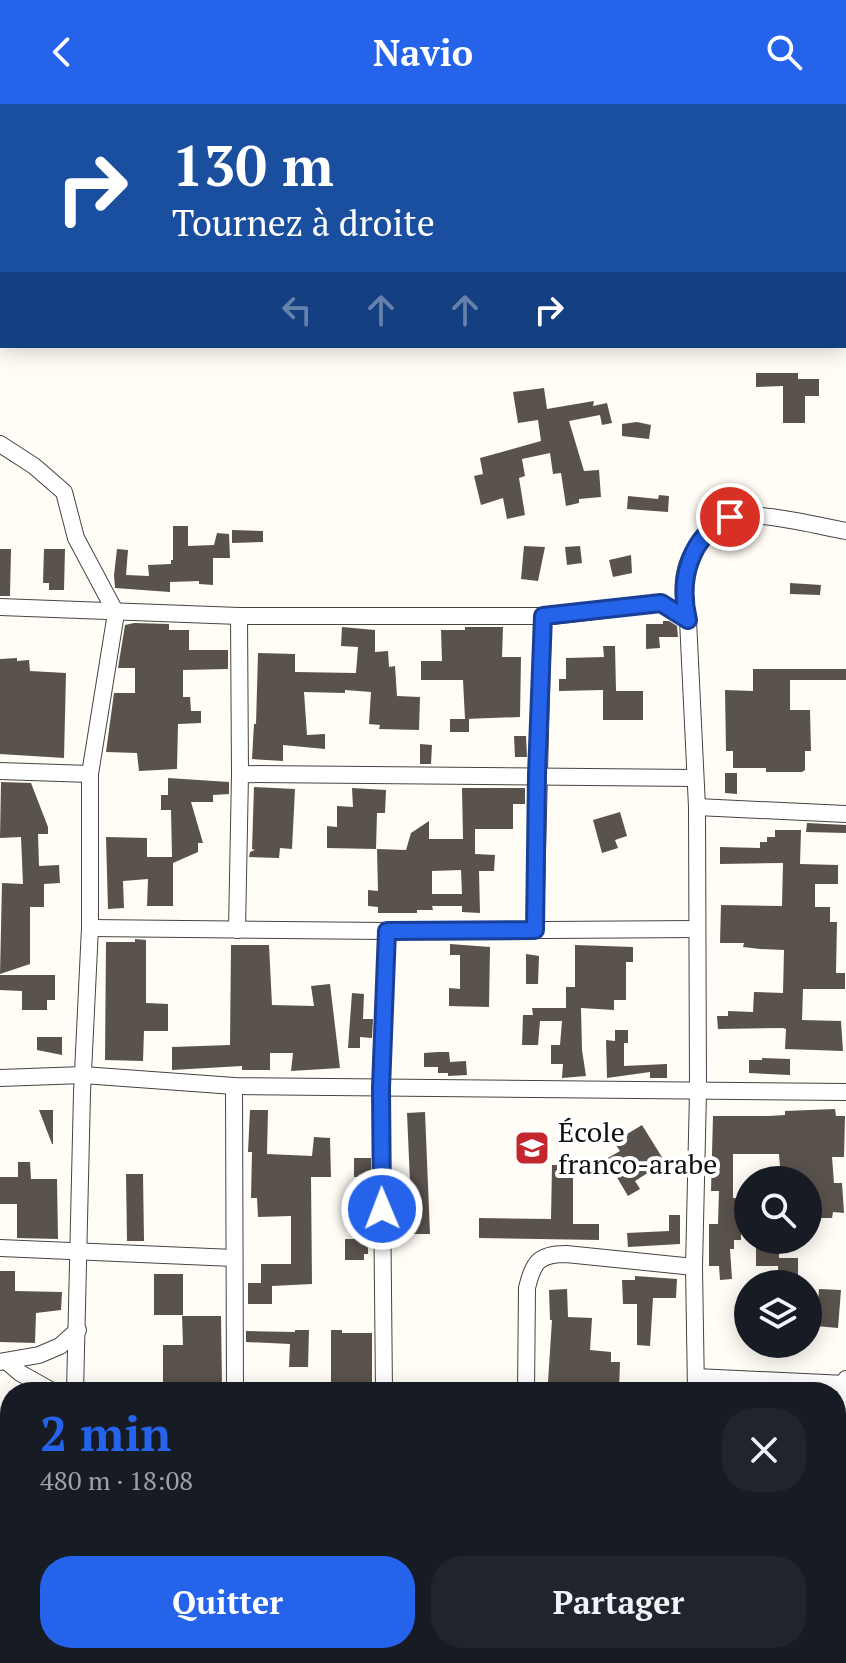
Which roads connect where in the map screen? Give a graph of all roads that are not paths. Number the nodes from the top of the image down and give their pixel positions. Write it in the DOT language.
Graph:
graph roads {
  1 [pos="0,444"];
  2 [pos="846,531"];
  3 [pos="0,607"];
  4 [pos="116,613"];
  5 [pos="239,616"];
  6 [pos="543,616"];
  7 [pos="688,620"];
  8 [pos="0,771"];
  9 [pos="90,774"];
  10 [pos="240,774"];
  11 [pos="537,775"];
  12 [pos="695,778"];
  13 [pos="697,807"];
  14 [pos="846,814"];
  15 [pos="90,928"];
  16 [pos="697,929"];
  17 [pos="237,930"];
  18 [pos="535,930"];
  19 [pos="387,931"];
  20 [pos="83,1075"];
  21 [pos="0,1078"];
  22 [pos="234,1086"];
  23 [pos="381,1088"];
  24 [pos="698,1092"];
  25 [pos="846,1092"];
  26 [pos="0,1248"];
  27 [pos="79,1251"];
  28 [pos="234,1258"];
  29 [pos="694,1267"];
  30 [pos="78,1330"];
  31 [pos="3,1362"];
  32 [pos="36,1382"];
  33 [pos="75,1382"];
  34 [pos="235,1382"];
  35 [pos="384,1382"];
  36 [pos="526,1382"];
  37 [pos="696,1382"];
  1 -- 4 [label="street"];
  2 -- 7 [label="street"];
  3 -- 4 [label="street"];
  4 -- 5 [label="street"];
  4 -- 9 [label="street"];
  5 -- 6 [label="street"];
  5 -- 10 [label="street"];
  6 -- 7 [label="street"];
  6 -- 11 [label="street"];
  7 -- 12 [label="street"];
  8 -- 9 [label="street"];
  9 -- 15 [label="street"];
  10 -- 11 [label="street"];
  10 -- 17 [label="street"];
  11 -- 12 [label="street"];
  11 -- 18 [label="street"];
  12 -- 13 [label="street"];
  13 -- 14 [label="street"];
  13 -- 16 [label="street"];
  15 -- 17 [label="street"];
  15 -- 20 [label="street"];
  16 -- 18 [label="street"];
  16 -- 24 [label="street"];
  17 -- 19 [label="street"];
  18 -- 19 [label="street"];
  19 -- 23 [label="street"];
  20 -- 21 [label="street"];
  20 -- 22 [label="street"];
  20 -- 27 [label="street"];
  22 -- 23 [label="street"];
  22 -- 28 [label="street"];
  23 -- 24 [label="street"];
  23 -- 35 [label="street"];
  24 -- 25 [label="street"];
  24 -- 29 [label="street"];
  26 -- 27 [label="street"];
  27 -- 28 [label="street"];
  27 -- 30 [label="street"];
  28 -- 34 [label="street"];
  29 -- 36 [label="street"];
  29 -- 37 [label="street"];
  30 -- 31 [label="street"];
  30 -- 33 [label="street"];
  31 -- 32 [label="street"];
}
